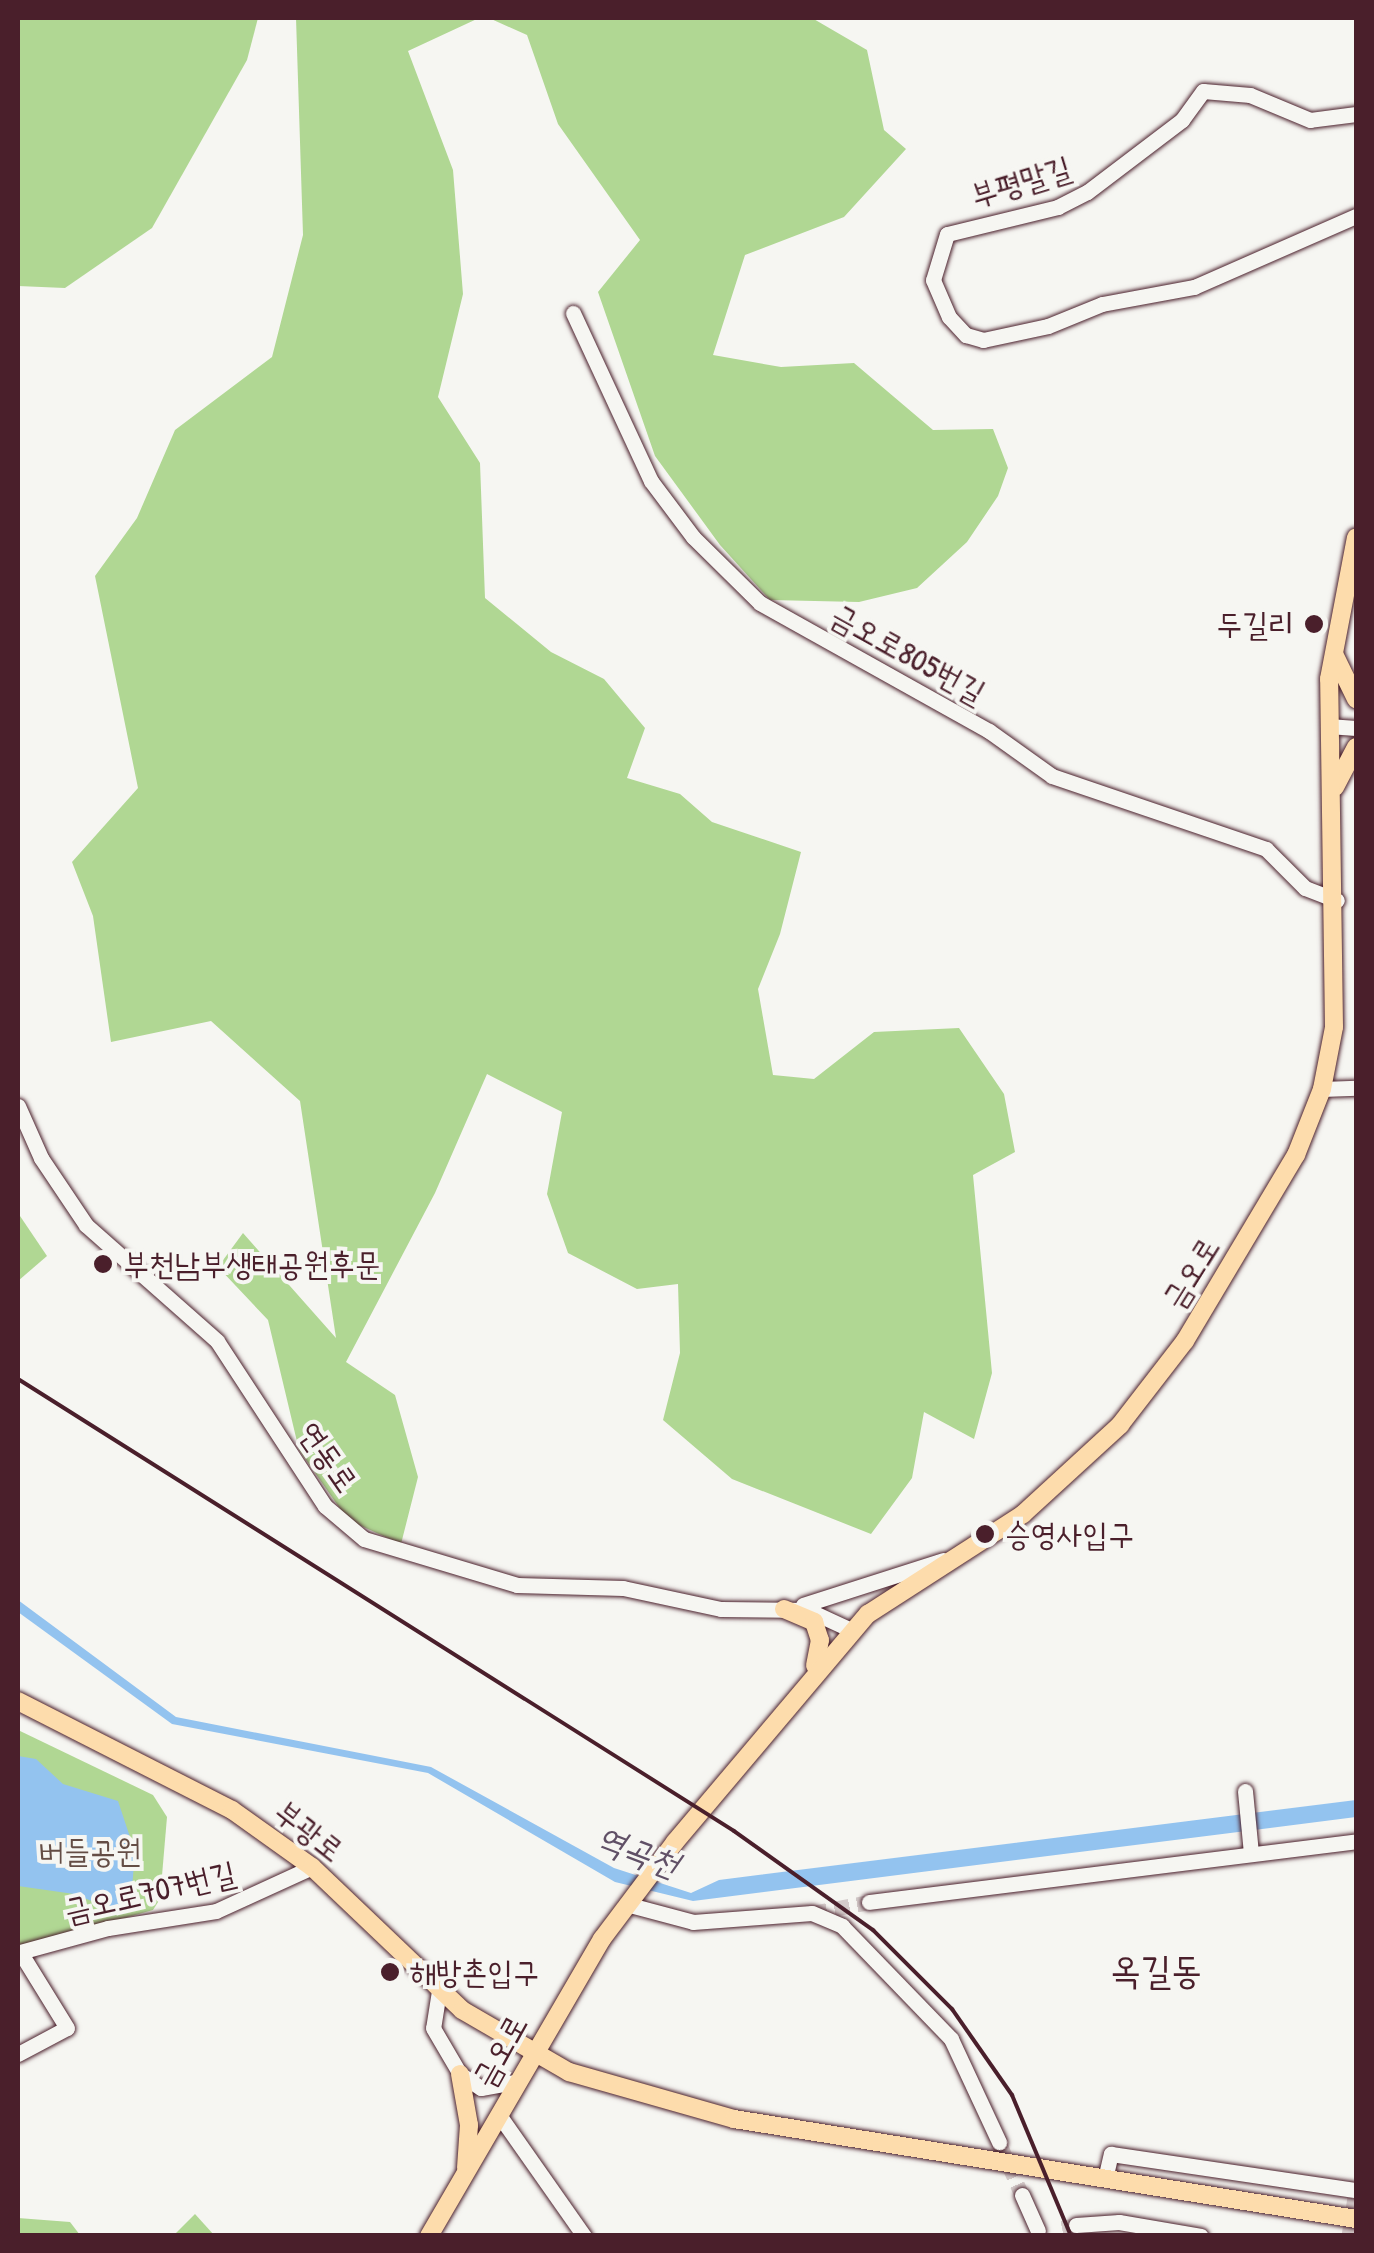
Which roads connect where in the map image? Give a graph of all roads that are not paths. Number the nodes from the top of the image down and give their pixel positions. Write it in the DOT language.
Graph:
graph roads {
  1 [pos="1356,114"];
  2 [pos="1356,216"];
  3 [pos="573,313"];
  4 [pos="1356,538"];
  5 [pos="1332,648"];
  6 [pos="1356,700"];
  7 [pos="1328,726"];
  8 [pos="1356,728"];
  9 [pos="1356,747"];
  10 [pos="1332,797"];
  11 [pos="1337,900"];
  12 [pos="1356,1088"];
  13 [pos="1322,1089"];
  14 [pos="18,1106"];
  15 [pos="956,1556"];
  16 [pos="784,1609"];
  17 [pos="851,1630"];
  18 [pos="814,1672"];
  19 [pos="18,1701"];
  20 [pos="1245,1791"];
  21 [pos="1356,1841"];
  22 [pos="1251,1854"];
  23 [pos="312,1866"];
  24 [pos="628,1902"];
  25 [pos="869,1902"];
  26 [pos="439,1991"];
  27 [pos="18,2054"];
  28 [pos="532,2055"];
  29 [pos="460,2074"];
  30 [pos="518,2080"];
  31 [pos="499,2115"];
  32 [pos="999,2142"];
  33 [pos="466,2172"];
  34 [pos="1104,2178"];
  35 [pos="1356,2190"];
  36 [pos="1022,2195"];
  37 [pos="1356,2220"];
  38 [pos="1076,2226"];
  39 [pos="1038,2231"];
  40 [pos="429,2236"];
  41 [pos="584,2236"];
  42 [pos="1201,2236"];
  1 -- 2 [label="street, 부평말길"];
  3 -- 11 [label="street, 금오로805번길"];
  4 -- 5 [label="main road, 금오로"];
  5 -- 6 [label="main road"];
  5 -- 7 [label="main road, 금오로"];
  7 -- 8 [label="street"];
  7 -- 10 [label="main road, 금오로"];
  9 -- 10 [label="main road"];
  10 -- 11 [label="main road, 금오로"];
  11 -- 13 [label="main road, 금오로"];
  12 -- 13 [label="street"];
  13 -- 15 [label="main road, 금오로"];
  14 -- 16 [label="street, 연동로"];
  15 -- 16 [label="street"];
  15 -- 17 [label="main road, 금오로"];
  16 -- 17 [label="street, 연동로"];
  16 -- 18 [label="main road"];
  17 -- 18 [label="main road, 금오로"];
  18 -- 24 [label="main road, 금오로"];
  19 -- 23 [label="main road, 부광로"];
  20 -- 22 [label="street"];
  21 -- 22 [label="street"];
  22 -- 25 [label="street"];
  23 -- 26 [label="main road, 부광로"];
  23 -- 27 [label="street, 금오로707번길"];
  24 -- 28 [label="main road, 금오로"];
  24 -- 32 [label="street"];
  26 -- 28 [label="main road, 부광로"];
  26 -- 29 [label="street"];
  28 -- 30 [label="main road, 금오로"];
  28 -- 34 [label="main road, 부광로"];
  29 -- 30 [label="street"];
  29 -- 33 [label="main road"];
  30 -- 31 [label="main road, 금오로"];
  31 -- 33 [label="main road, 금오로"];
  31 -- 41 [label="street"];
  33 -- 40 [label="main road, 금오로"];
  34 -- 35 [label="street"];
  34 -- 37 [label="main road, 부광로"];
  36 -- 39 [label="street"];
  38 -- 42 [label="street"];
}
